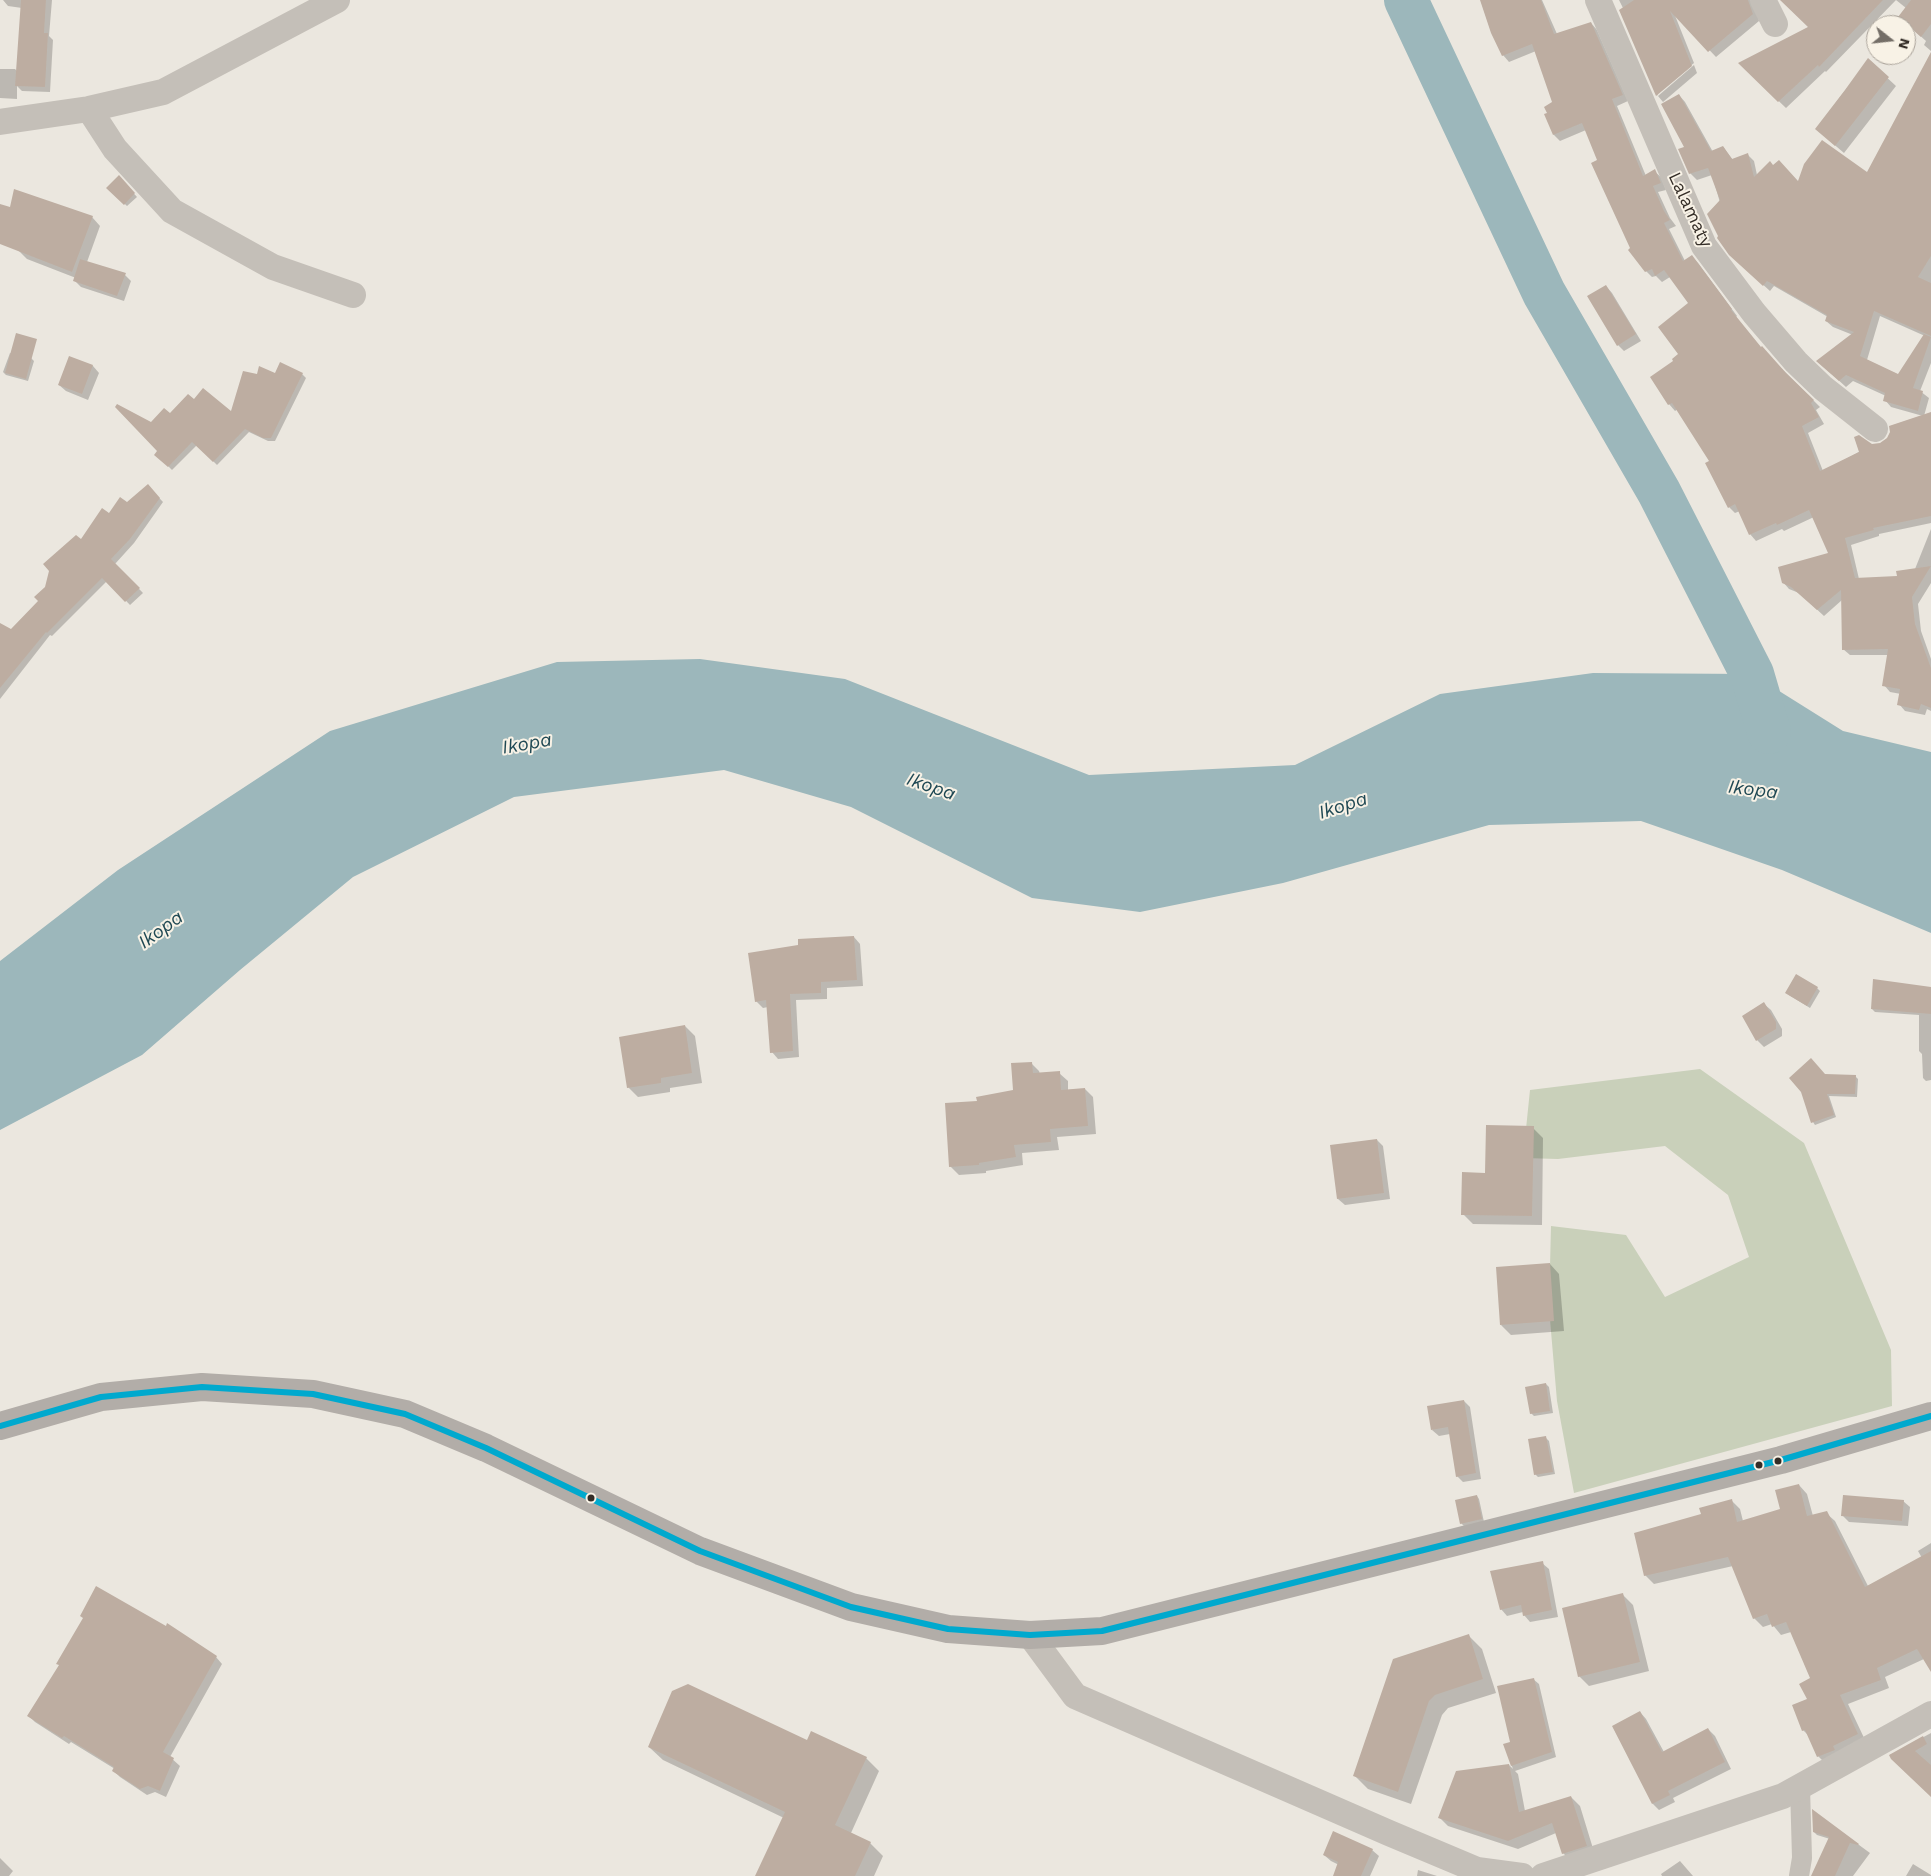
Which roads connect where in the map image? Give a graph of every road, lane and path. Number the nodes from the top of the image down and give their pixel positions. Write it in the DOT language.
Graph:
graph roads {
  1 [pos="337,0"];
  2 [pos="1598,0"];
  3 [pos="1763,0"];
  4 [pos="1775,24"];
  5 [pos="90,109"];
  6 [pos="0,122"];
  7 [pos="353,295"];
  8 [pos="1874,428"];
  9 [pos="1927,1422"];
  10 [pos="0,1426"];
  11 [pos="1030,1635"];
  12 [pos="1931,1714"];
  13 [pos="1800,1787"];
  14 [pos="1506,1875"];
  15 [pos="1543,1876"];
  16 [pos="1799,1876"];
  1 -- 5 [label="street"];
  2 -- 8 [label="street, Lalamaty"];
  3 -- 4 [label="street"];
  5 -- 6 [label="street"];
  5 -- 7 [label="street"];
  9 -- 11 [label="main road"];
  10 -- 11 [label="main road"];
  11 -- 14 [label="street"];
  12 -- 13 [label="street"];
  13 -- 15 [label="street"];
  13 -- 16 [label="street"];
}
